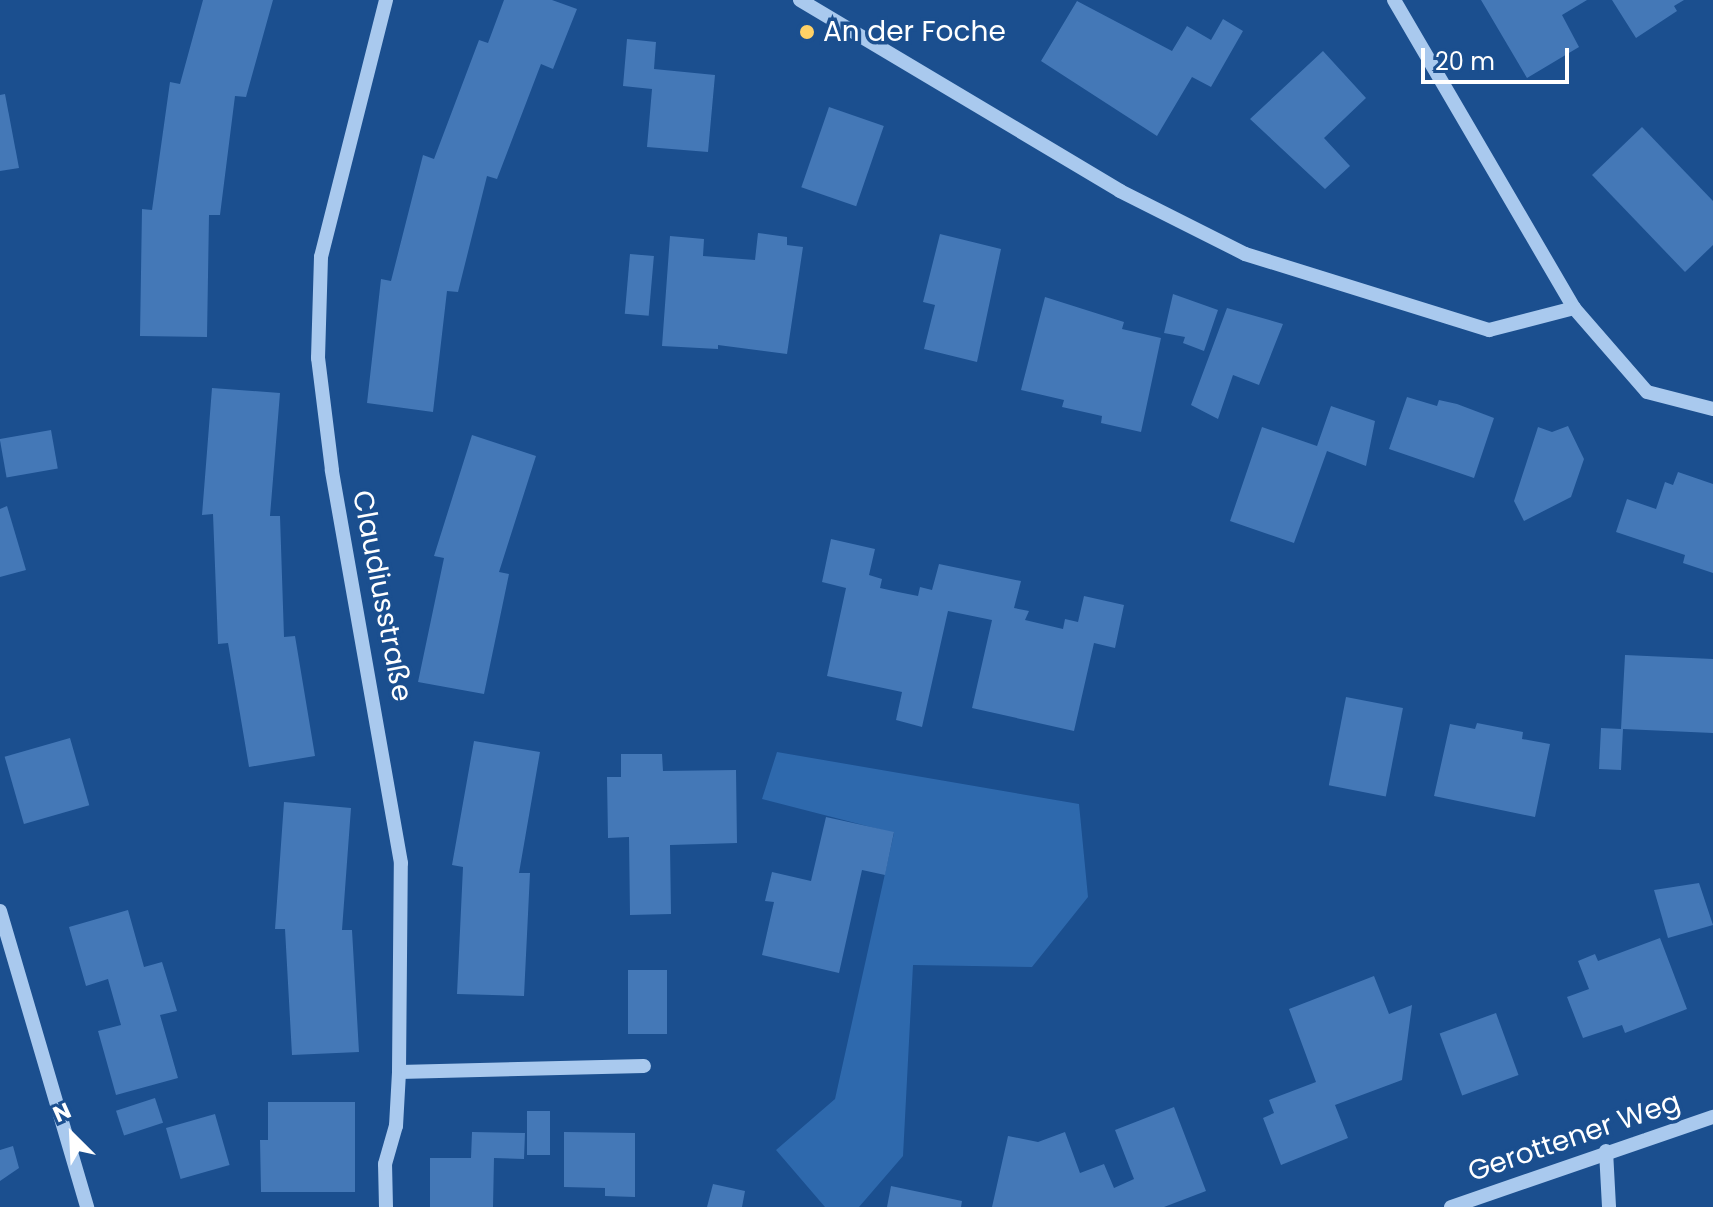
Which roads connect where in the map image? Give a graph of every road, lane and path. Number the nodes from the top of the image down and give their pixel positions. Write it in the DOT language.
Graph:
graph roads {
  1 [pos="386,0"];
  2 [pos="800,0"];
  3 [pos="1394,0"];
  4 [pos="1574,308"];
  5 [pos="1713,409"];
  6 [pos="0,911"];
  7 [pos="644,1066"];
  8 [pos="399,1072"];
  9 [pos="1713,1117"];
  10 [pos="1606,1151"];
  11 [pos="87,1207"];
  12 [pos="386,1207"];
  13 [pos="1451,1207"];
  14 [pos="1609,1207"];
  1 -- 8 [label="street, Claudiusstraße"];
  2 -- 4 [label="street"];
  3 -- 4 [label="street"];
  4 -- 5 [label="street"];
  6 -- 11 [label="street"];
  7 -- 8 [label="street"];
  8 -- 12 [label="street, Claudiusstraße"];
  9 -- 10 [label="street, Gerottener Weg"];
  10 -- 13 [label="street, Gerottener Weg"];
  10 -- 14 [label="street"];
}
